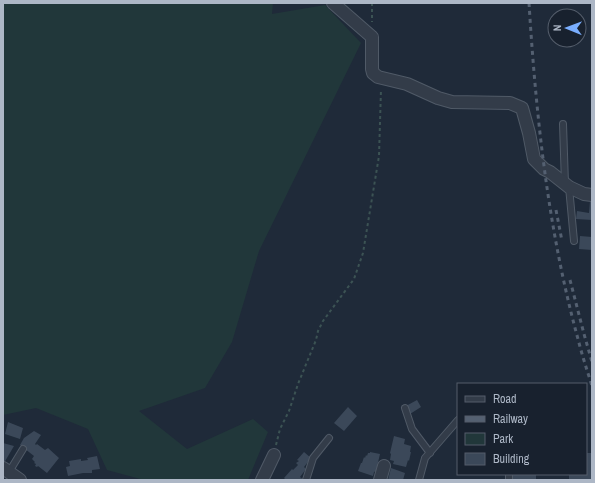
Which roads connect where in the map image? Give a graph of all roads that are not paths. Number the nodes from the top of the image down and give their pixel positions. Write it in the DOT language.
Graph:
graph roads {
  1 [pos="333,3"];
  2 [pos="563,124"];
  3 [pos="567,186"];
  4 [pos="592,195"];
  5 [pos="574,241"];
  6 [pos="404,408"];
  7 [pos="457,421"];
  8 [pos="329,438"];
  9 [pos="23,449"];
  10 [pos="430,453"];
  11 [pos="274,455"];
  12 [pos="384,466"];
  13 [pos="6,470"];
  14 [pos="20,480"];
  15 [pos="262,480"];
  16 [pos="306,480"];
  17 [pos="380,480"];
  18 [pos="419,480"];
  1 -- 3 [label="street"];
  2 -- 3 [label="lane"];
  3 -- 4 [label="street"];
  3 -- 5 [label="lane"];
  6 -- 10 [label="lane"];
  7 -- 10 [label="lane"];
  8 -- 16 [label="lane"];
  9 -- 13 [label="lane"];
  10 -- 18 [label="lane"];
  11 -- 15 [label="street"];
  12 -- 17 [label="street"];
  13 -- 14 [label="street"];
}
